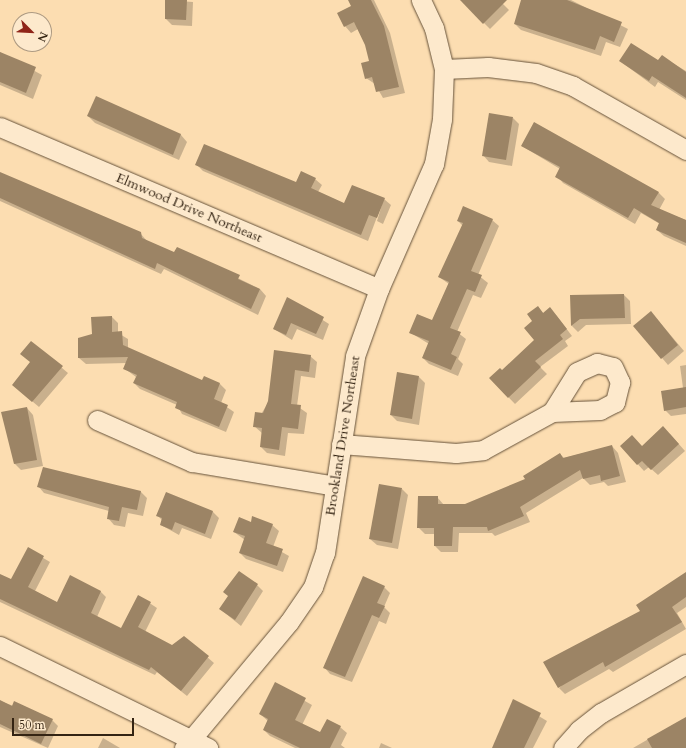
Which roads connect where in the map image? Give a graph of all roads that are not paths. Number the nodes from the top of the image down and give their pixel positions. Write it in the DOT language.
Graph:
graph roads {
  1 [pos="421,0"];
  2 [pos="444,69"];
  3 [pos="0,127"];
  4 [pos="686,150"];
  5 [pos="379,289"];
  6 [pos="552,412"];
  7 [pos="97,420"];
  8 [pos="341,444"];
  9 [pos="336,486"];
  10 [pos="0,646"];
  11 [pos="686,664"];
  12 [pos="187,744"];
  13 [pos="208,748"];
  14 [pos="563,748"];
  1 -- 2 [label="street, Brookland Drive Northeast"];
  2 -- 4 [label="street"];
  2 -- 5 [label="street, Brookland Drive Northeast"];
  3 -- 5 [label="street, Elmwood Drive Northeast"];
  5 -- 8 [label="street, Brookland Drive Northeast"];
  6 -- 8 [label="street"];
  7 -- 9 [label="street"];
  8 -- 9 [label="street, Brookland Drive Northeast"];
  9 -- 12 [label="street, Brookland Drive Northeast"];
  10 -- 12 [label="street"];
  11 -- 14 [label="street"];
  12 -- 13 [label="street"];
}
